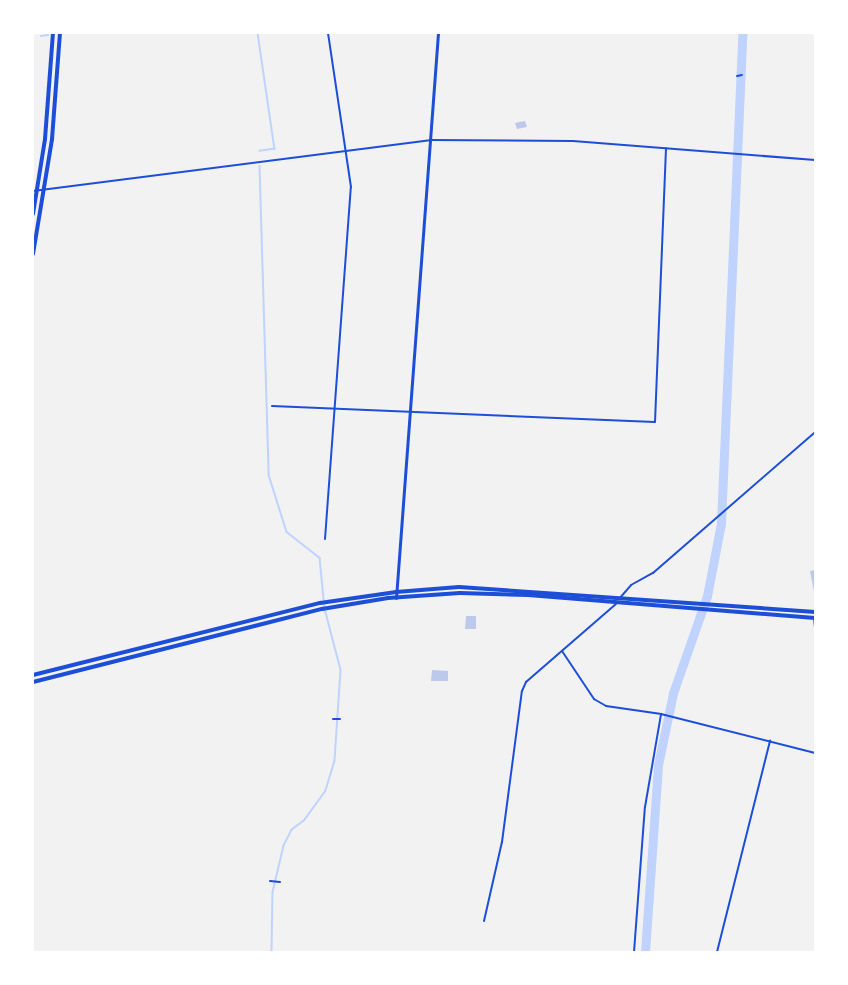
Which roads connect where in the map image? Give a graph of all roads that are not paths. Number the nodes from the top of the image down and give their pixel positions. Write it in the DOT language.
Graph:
graph roads {
  1 [pos="53,33"];
  2 [pos="60,33"];
  3 [pos="328,33"];
  4 [pos="438,33"];
  5 [pos="742,75"];
  6 [pos="737,76"];
  7 [pos="430,140"];
  8 [pos="345,148"];
  9 [pos="666,148"];
  10 [pos="815,160"];
  11 [pos="33,191"];
  12 [pos="33,214"];
  13 [pos="33,254"];
  14 [pos="272,406"];
  15 [pos="336,406"];
  16 [pos="410,411"];
  17 [pos="815,432"];
  18 [pos="325,539"];
  19 [pos="396,592"];
  20 [pos="620,597"];
  21 [pos="396,598"];
  22 [pos="617,603"];
  23 [pos="814,616"];
  24 [pos="815,627"];
  25 [pos="562,651"];
  26 [pos="33,675"];
  27 [pos="33,682"];
  28 [pos="661,714"];
  29 [pos="333,719"];
  30 [pos="340,719"];
  31 [pos="770,741"];
  32 [pos="815,753"];
  33 [pos="270,881"];
  34 [pos="280,882"];
  35 [pos="484,921"];
  36 [pos="634,952"];
  37 [pos="717,952"];
  1 -- 12 [label="highway"];
  2 -- 13 [label="highway"];
  3 -- 8 [label="street"];
  4 -- 7 [label="main road"];
  5 -- 6 [label="street"];
  7 -- 8 [label="street"];
  7 -- 9 [label="street"];
  7 -- 16 [label="main road"];
  8 -- 11 [label="street"];
  8 -- 15 [label="street"];
  9 -- 10 [label="street"];
  9 -- 16 [label="street"];
  14 -- 15 [label="street"];
  15 -- 16 [label="street"];
  15 -- 18 [label="street"];
  16 -- 19 [label="main road"];
  17 -- 20 [label="street"];
  19 -- 20 [label="highway"];
  19 -- 21 [label="main road"];
  19 -- 26 [label="highway"];
  20 -- 22 [label="street"];
  20 -- 23 [label="highway"];
  21 -- 22 [label="highway"];
  21 -- 27 [label="highway"];
  22 -- 23 [label="highway"];
  22 -- 25 [label="street"];
  23 -- 24 [label="street"];
  25 -- 28 [label="street"];
  25 -- 35 [label="street"];
  28 -- 31 [label="street"];
  28 -- 36 [label="street"];
  29 -- 30 [label="street"];
  31 -- 32 [label="street"];
  31 -- 37 [label="street"];
  33 -- 34 [label="street"];
}
